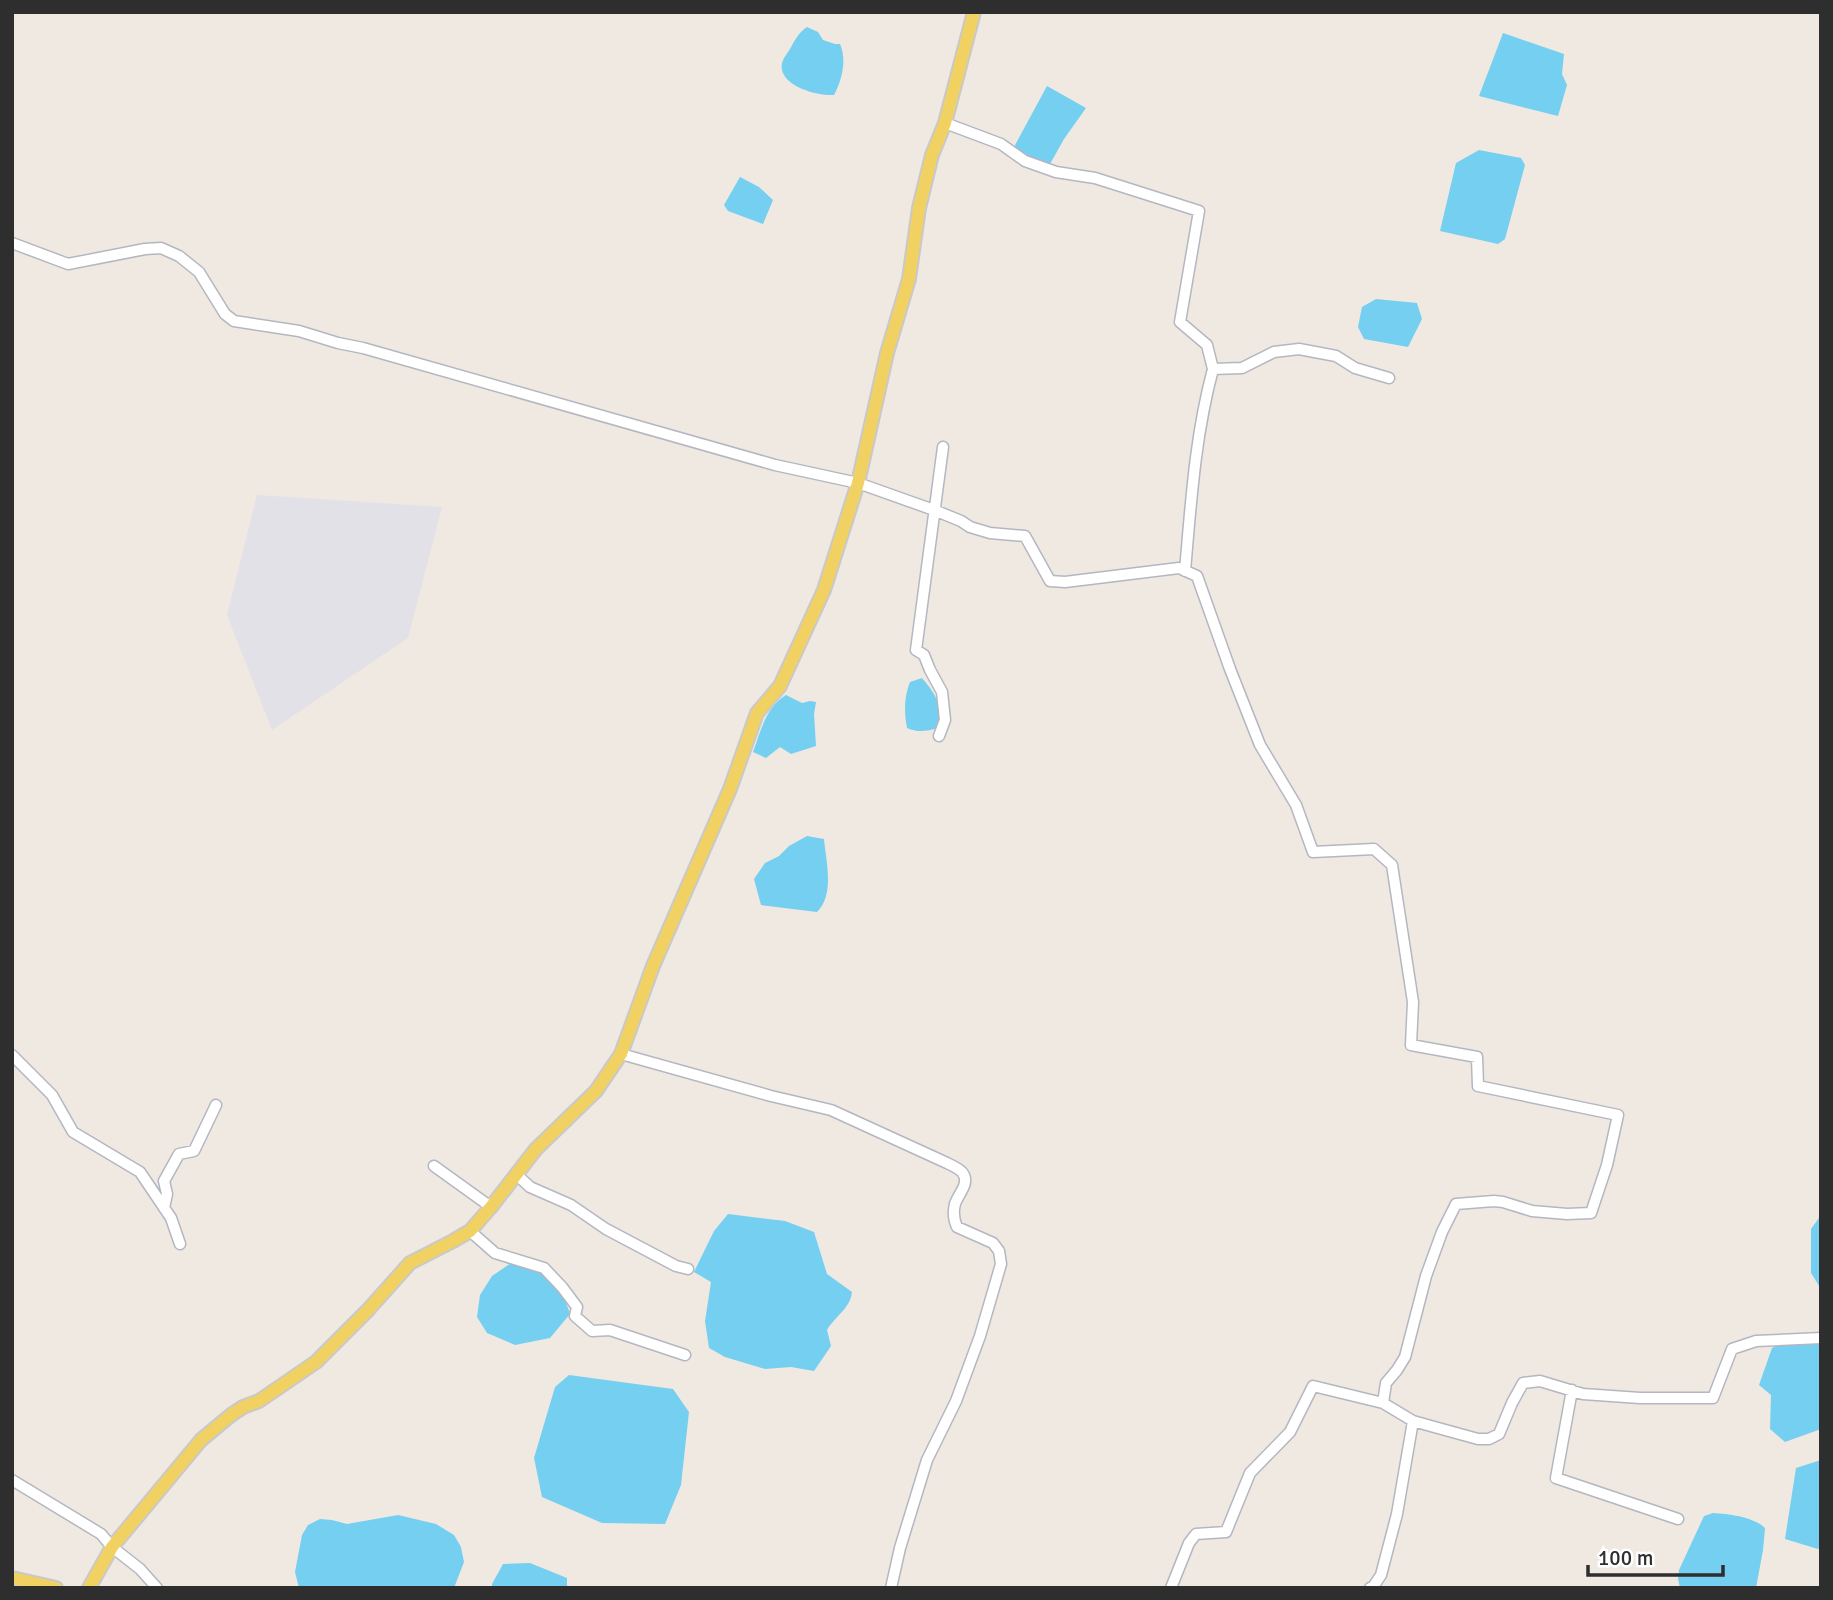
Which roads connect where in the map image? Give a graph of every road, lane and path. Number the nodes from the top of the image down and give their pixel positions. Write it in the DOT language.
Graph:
graph roads {
  1 [pos="974,12"];
  2 [pos="945,122"];
  3 [pos="12,243"];
  4 [pos="1213,369"];
  5 [pos="1389,378"];
  6 [pos="943,447"];
  7 [pos="858,483"];
  8 [pos="934,510"];
  9 [pos="1185,570"];
  10 [pos="940,736"];
  11 [pos="621,1054"];
  12 [pos="12,1055"];
  13 [pos="216,1105"];
  14 [pos="434,1166"];
  15 [pos="516,1174"];
  16 [pos="491,1207"];
  17 [pos="164,1208"];
  18 [pos="470,1231"];
  19 [pos="180,1244"];
  20 [pos="688,1269"];
  21 [pos="1821,1338"];
  22 [pos="685,1356"];
  23 [pos="1572,1390"];
  24 [pos="1383,1403"];
  25 [pos="1413,1421"];
  26 [pos="12,1480"];
  27 [pos="1678,1519"];
  28 [pos="112,1547"];
  29 [pos="12,1578"];
  30 [pos="56,1588"];
  31 [pos="89,1588"];
  32 [pos="157,1588"];
  33 [pos="891,1588"];
  34 [pos="1171,1588"];
  35 [pos="1370,1588"];
  1 -- 2 [label="main road"];
  2 -- 4 [label="street"];
  2 -- 7 [label="main road"];
  3 -- 7 [label="street"];
  4 -- 5 [label="street"];
  4 -- 9 [label="street"];
  6 -- 8 [label="street"];
  7 -- 8 [label="street"];
  7 -- 11 [label="main road"];
  8 -- 9 [label="street"];
  8 -- 10 [label="street"];
  9 -- 24 [label="street"];
  11 -- 15 [label="main road"];
  11 -- 33 [label="street"];
  12 -- 17 [label="street"];
  13 -- 17 [label="street"];
  14 -- 16 [label="street"];
  15 -- 16 [label="main road"];
  15 -- 20 [label="street"];
  16 -- 18 [label="main road"];
  17 -- 19 [label="street"];
  18 -- 22 [label="street"];
  18 -- 28 [label="main road"];
  21 -- 23 [label="street"];
  23 -- 25 [label="street"];
  23 -- 27 [label="street"];
  24 -- 25 [label="street"];
  24 -- 34 [label="street"];
  25 -- 35 [label="street"];
  26 -- 28 [label="street"];
  28 -- 31 [label="main road"];
  28 -- 32 [label="street"];
  29 -- 30 [label="main road"];
}
